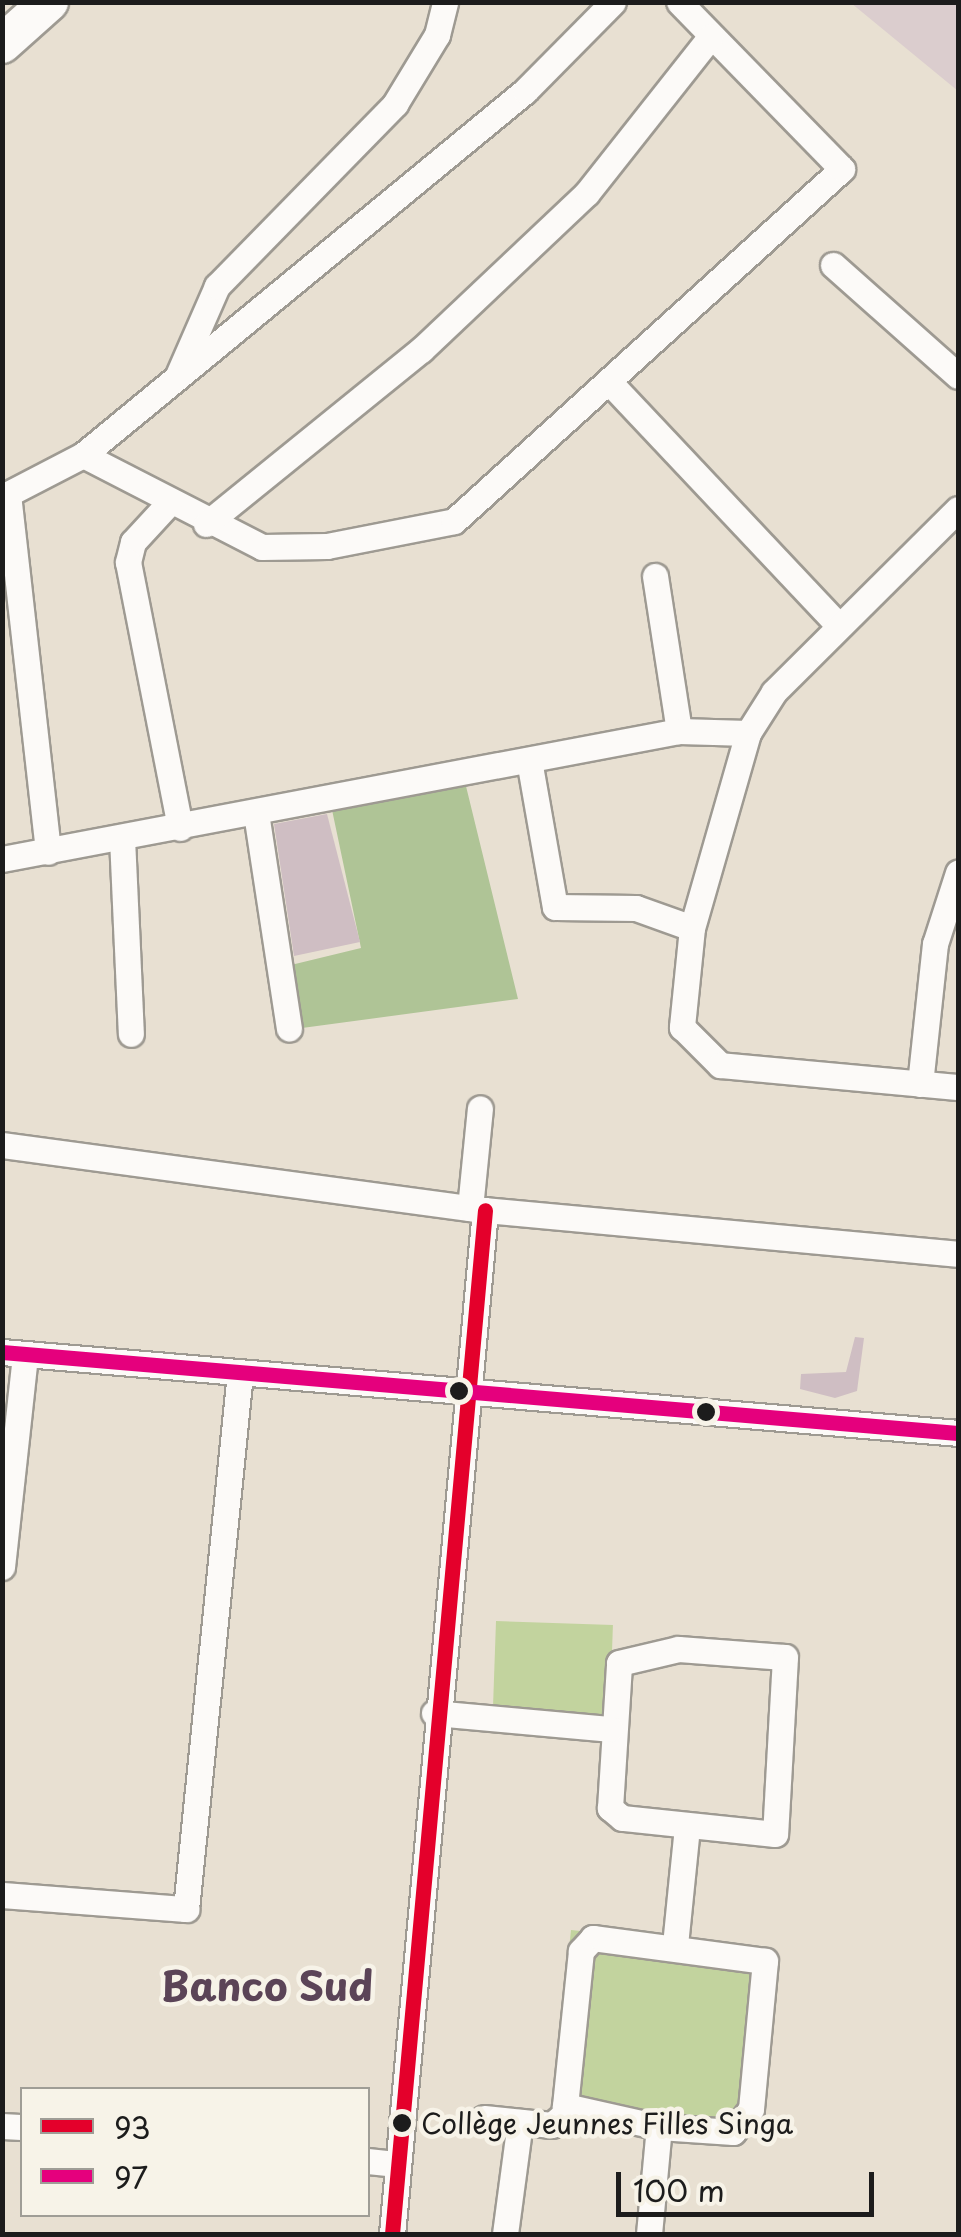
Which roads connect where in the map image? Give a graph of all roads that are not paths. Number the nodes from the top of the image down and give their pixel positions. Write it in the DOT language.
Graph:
graph roads {
  1 [pos="49,2"];
  2 [pos="445,2"];
  3 [pos="613,2"];
  4 [pos="679,2"];
  5 [pos="710,37"];
  6 [pos="2,44"];
  7 [pos="833,265"];
  8 [pos="958,376"];
  9 [pos="177,378"];
  10 [pos="612,385"];
  11 [pos="83,455"];
  12 [pos="5,496"];
  13 [pos="169,503"];
  14 [pos="958,509"];
  15 [pos="206,524"];
  16 [pos="655,576"];
  17 [pos="839,626"];
  18 [pos="679,732"];
  19 [pos="748,732"];
  20 [pos="529,760"];
  21 [pos="256,813"];
  22 [pos="180,828"];
  23 [pos="122,838"];
  24 [pos="48,852"];
  25 [pos="2,859"];
  26 [pos="958,873"];
  27 [pos="692,928"];
  28 [pos="289,1028"];
  29 [pos="131,1034"];
  30 [pos="920,1084"];
  31 [pos="958,1087"];
  32 [pos="480,1108"];
  33 [pos="2,1146"];
  34 [pos="478,1209"];
  35 [pos="958,1254"];
  36 [pos="14,1353"];
  37 [pos="240,1372"];
  38 [pos="466,1392"];
  39 [pos="958,1434"];
  40 [pos="2,1566"];
  41 [pos="434,1713"];
  42 [pos="610,1730"];
  43 [pos="687,1826"];
  44 [pos="2,1895"];
  45 [pos="675,1945"];
  46 [pos="568,2111"];
  47 [pos="484,2118"];
  48 [pos="520,2122"];
  49 [pos="659,2127"];
  50 [pos="370,2161"];
  51 [pos="397,2164"];
  52 [pos="392,2234"];
  53 [pos="505,2234"];
  54 [pos="649,2234"];
  1 -- 6 [label="highway"];
  2 -- 9 [label="street"];
  3 -- 9 [label="street"];
  4 -- 5 [label="street"];
  5 -- 10 [label="street"];
  5 -- 15 [label="street"];
  7 -- 8 [label="street"];
  9 -- 11 [label="street"];
  10 -- 15 [label="street"];
  10 -- 17 [label="street"];
  11 -- 12 [label="street"];
  11 -- 13 [label="street"];
  12 -- 24 [label="street"];
  13 -- 15 [label="street"];
  13 -- 22 [label="street"];
  14 -- 17 [label="street"];
  16 -- 18 [label="street"];
  17 -- 19 [label="street"];
  18 -- 19 [label="street"];
  18 -- 20 [label="street"];
  19 -- 27 [label="street"];
  20 -- 21 [label="street"];
  20 -- 27 [label="street"];
  21 -- 22 [label="street"];
  21 -- 28 [label="street"];
  22 -- 23 [label="street"];
  23 -- 24 [label="street"];
  23 -- 29 [label="street"];
  24 -- 25 [label="street"];
  26 -- 30 [label="street"];
  27 -- 30 [label="street"];
  30 -- 31 [label="street"];
  32 -- 34 [label="street"];
  33 -- 34 [label="street"];
  34 -- 35 [label="street"];
  34 -- 38 [label="street"];
  36 -- 37 [label="street"];
  36 -- 40 [label="street"];
  37 -- 38 [label="street"];
  37 -- 44 [label="street"];
  38 -- 39 [label="street"];
  38 -- 41 [label="street"];
  41 -- 42 [label="street"];
  41 -- 51 [label="street"];
  42 -- 43 [label="street"];
  42 -- 43 [label="street"];
  43 -- 45 [label="street"];
  45 -- 46 [label="street"];
  45 -- 49 [label="street"];
  46 -- 48 [label="street"];
  46 -- 49 [label="street"];
  47 -- 48 [label="street"];
  48 -- 53 [label="street"];
  49 -- 54 [label="street"];
  50 -- 51 [label="street"];
  51 -- 52 [label="street"];
}
